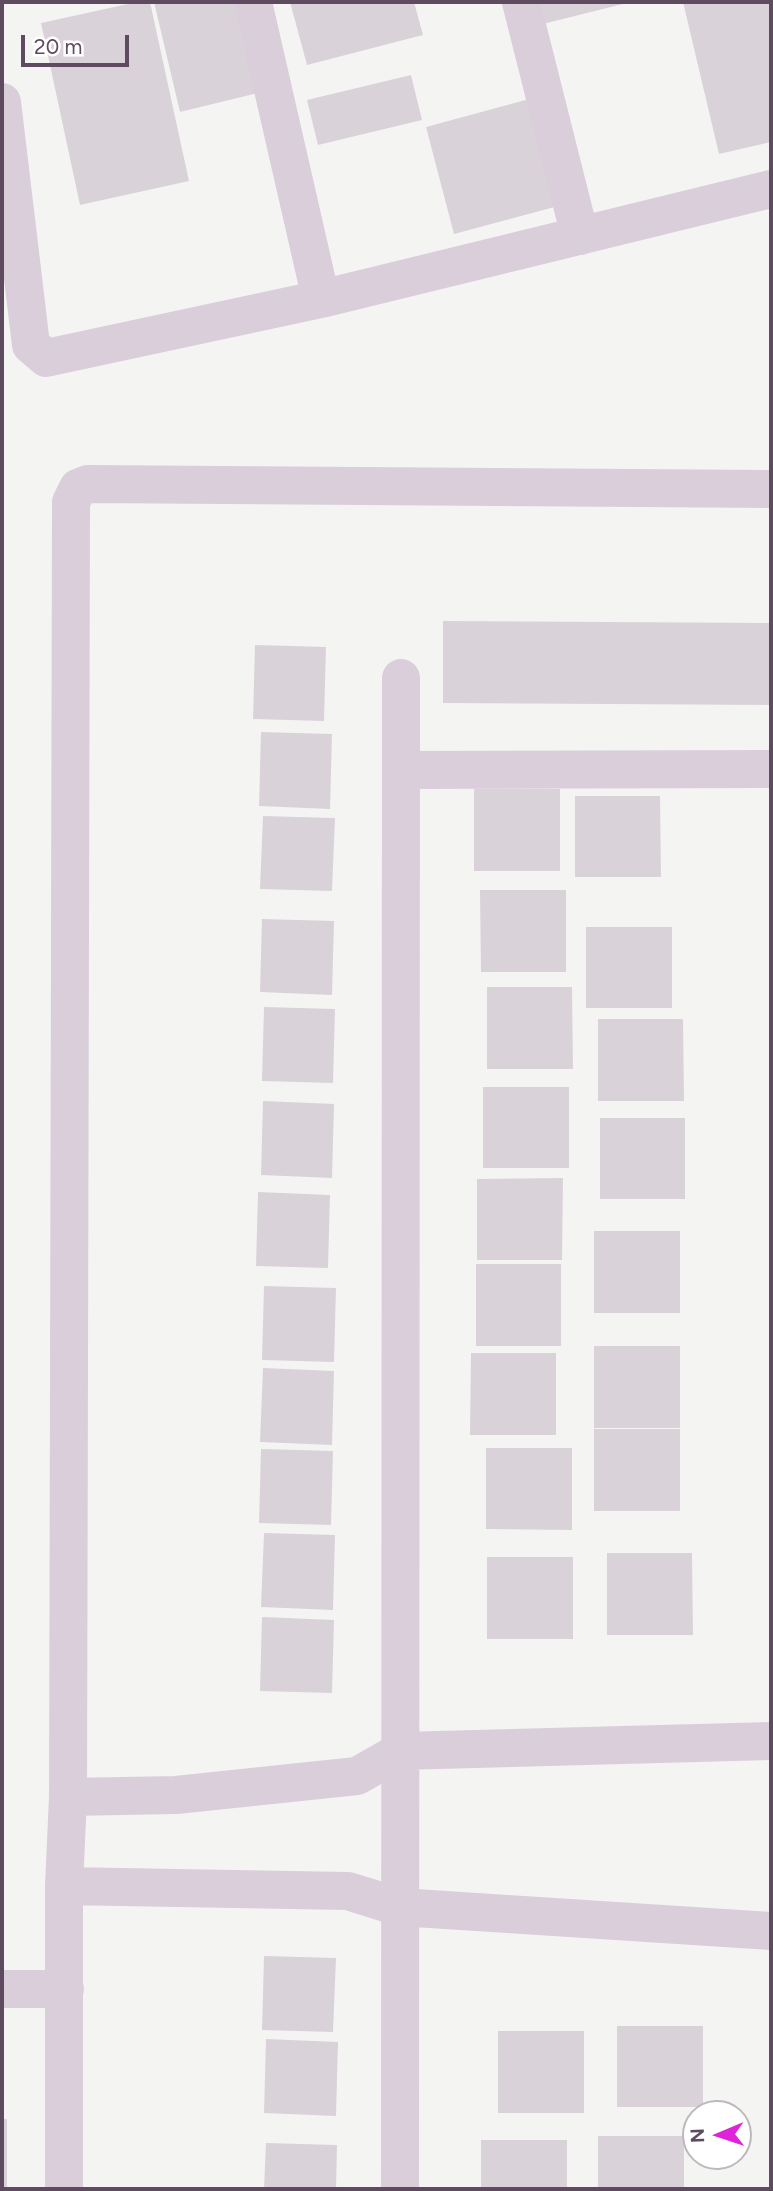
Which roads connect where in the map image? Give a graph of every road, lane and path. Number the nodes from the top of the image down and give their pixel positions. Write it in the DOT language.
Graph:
graph roads {
  1 [pos="253,2"];
  2 [pos="521,2"];
  3 [pos="2,102"];
  4 [pos="771,189"];
  5 [pos="580,236"];
  6 [pos="321,299"];
  7 [pos="771,489"];
  8 [pos="401,678"];
  9 [pos="771,769"];
  10 [pos="401,771"];
  11 [pos="771,1741"];
  12 [pos="401,1751"];
  13 [pos="68,1797"];
  14 [pos="64,1886"];
  15 [pos="399,1907"];
  16 [pos="771,1931"];
  17 [pos="2,1989"];
  18 [pos="65,1990"];
  19 [pos="64,2189"];
  20 [pos="400,2189"];
  1 -- 6 [label="street"];
  2 -- 5 [label="street"];
  3 -- 6 [label="street"];
  4 -- 5 [label="street"];
  5 -- 6 [label="street"];
  7 -- 13 [label="street"];
  8 -- 10 [label="street"];
  9 -- 10 [label="street"];
  10 -- 12 [label="street"];
  11 -- 12 [label="street"];
  12 -- 13 [label="street"];
  12 -- 15 [label="street"];
  13 -- 14 [label="street"];
  14 -- 15 [label="street"];
  14 -- 18 [label="street"];
  15 -- 16 [label="street"];
  15 -- 20 [label="street"];
  17 -- 18 [label="street"];
  18 -- 19 [label="street"];
}
